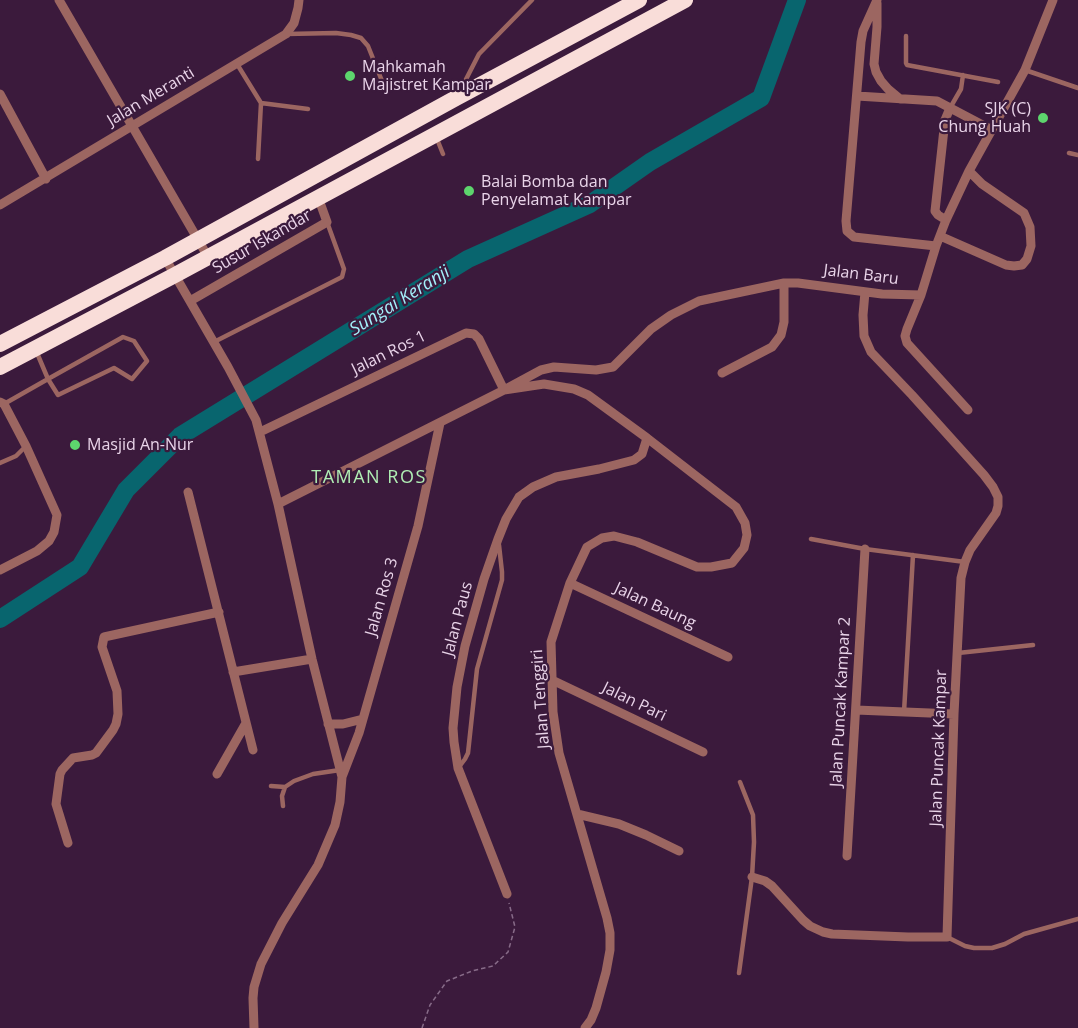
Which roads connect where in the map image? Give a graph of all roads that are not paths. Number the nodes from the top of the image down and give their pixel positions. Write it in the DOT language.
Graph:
graph roads {
  1 [pos="59,0"];
  2 [pos="299,0"];
  3 [pos="532,0"];
  4 [pos="639,0"];
  5 [pos="685,0"];
  6 [pos="877,0"];
  7 [pos="1053,0"];
  8 [pos="286,34"];
  9 [pos="906,36"];
  10 [pos="237,64"];
  11 [pos="1025,70"];
  12 [pos="963,75"];
  13 [pos="382,81"];
  14 [pos="998,82"];
  15 [pos="1078,88"];
  16 [pos="0,94"];
  17 [pos="857,96"];
  18 [pos="456,98"];
  19 [pos="900,99"];
  20 [pos="261,103"];
  21 [pos="950,108"];
  22 [pos="308,109"];
  23 [pos="427,115"];
  24 [pos="132,126"];
  25 [pos="992,130"];
  26 [pos="435,135"];
  27 [pos="1069,153"];
  28 [pos="443,154"];
  29 [pos="1078,155"];
  30 [pos="258,159"];
  31 [pos="969,171"];
  32 [pos="46,178"];
  33 [pos="318,197"];
  34 [pos="0,206"];
  35 [pos="946,220"];
  36 [pos="327,222"];
  37 [pos="199,239"];
  38 [pos="938,241"];
  39 [pos="208,257"];
  40 [pos="165,258"];
  41 [pos="175,274"];
  42 [pos="784,283"];
  43 [pos="865,292"];
  44 [pos="921,296"];
  45 [pos="190,301"];
  46 [pos="26,332"];
  47 [pos="214,342"];
  48 [pos="0,344"];
  49 [pos="35,349"];
  50 [pos="0,367"];
  51 [pos="722,373"];
  52 [pos="48,379"];
  53 [pos="504,390"];
  54 [pos="1,404"];
  55 [pos="968,410"];
  56 [pos="440,423"];
  57 [pos="260,432"];
  58 [pos="647,438"];
  59 [pos="26,446"];
  60 [pos="0,463"];
  61 [pos="188,492"];
  62 [pos="279,504"];
  63 [pos="498,539"];
  64 [pos="811,539"];
  65 [pos="865,549"];
  66 [pos="913,555"];
  67 [pos="965,562"];
  68 [pos="0,570"];
  69 [pos="570,583"];
  70 [pos="219,612"];
  71 [pos="1033,645"];
  72 [pos="958,653"];
  73 [pos="728,657"];
  74 [pos="312,659"];
  75 [pos="233,672"];
  76 [pos="552,680"];
  77 [pos="856,710"];
  78 [pos="904,712"];
  79 [pos="954,714"];
  80 [pos="363,719"];
  81 [pos="246,723"];
  82 [pos="328,724"];
  83 [pos="253,750"];
  84 [pos="703,752"];
  85 [pos="458,768"];
  86 [pos="217,774"];
  87 [pos="340,774"];
  88 [pos="740,782"];
  89 [pos="271,786"];
  90 [pos="285,787"];
  91 [pos="283,806"];
  92 [pos="577,814"];
  93 [pos="68,843"];
  94 [pos="679,851"];
  95 [pos="847,856"];
  96 [pos="752,877"];
  97 [pos="507,894"];
  98 [pos="1078,919"];
  99 [pos="947,937"];
  100 [pos="740,972"];
  101 [pos="254,1028"];
  102 [pos="585,1028"];
  1 -- 24 [label="street"];
  2 -- 8 [label="street"];
  3 -- 18 [label="lane"];
  4 -- 18 [label="highway"];
  5 -- 26 [label="highway"];
  6 -- 17 [label="street"];
  6 -- 19 [label="street"];
  7 -- 11 [label="street, Jalan Baru"];
  8 -- 10 [label="street, Jalan Meranti"];
  8 -- 13 [label="lane"];
  9 -- 12 [label="lane"];
  10 -- 20 [label="lane"];
  10 -- 24 [label="street, Jalan Meranti"];
  11 -- 15 [label="lane"];
  11 -- 25 [label="street, Jalan Baru"];
  12 -- 14 [label="lane"];
  12 -- 21 [label="lane"];
  16 -- 32 [label="street"];
  17 -- 19 [label="street"];
  17 -- 38 [label="street"];
  18 -- 23 [label="highway"];
  19 -- 21 [label="street"];
  20 -- 22 [label="lane"];
  20 -- 30 [label="lane"];
  21 -- 25 [label="street"];
  21 -- 35 [label="street"];
  23 -- 26 [label="lane"];
  23 -- 37 [label="highway"];
  24 -- 32 [label="street, Jalan Meranti"];
  24 -- 37 [label="street"];
  25 -- 31 [label="street, Jalan Baru"];
  26 -- 28 [label="lane"];
  26 -- 33 [label="highway"];
  27 -- 29 [label="lane"];
  31 -- 35 [label="street, Jalan Baru"];
  31 -- 38 [label="street"];
  32 -- 34 [label="street, Jalan Meranti"];
  33 -- 36 [label="street, Susur Iskandar"];
  33 -- 39 [label="highway"];
  35 -- 38 [label="street, Jalan Baru"];
  36 -- 45 [label="street, Susur Iskandar"];
  36 -- 47 [label="lane"];
  37 -- 39 [label="street"];
  37 -- 40 [label="highway"];
  38 -- 44 [label="street, Jalan Baru"];
  39 -- 41 [label="highway"];
  40 -- 41 [label="street"];
  40 -- 46 [label="highway"];
  41 -- 45 [label="street"];
  41 -- 49 [label="highway"];
  42 -- 43 [label="street, Jalan Baru"];
  42 -- 51 [label="street"];
  42 -- 53 [label="street, Jalan Baru"];
  43 -- 44 [label="street, Jalan Baru"];
  43 -- 67 [label="street"];
  44 -- 55 [label="street"];
  45 -- 47 [label="street"];
  46 -- 48 [label="highway"];
  46 -- 49 [label="lane"];
  47 -- 57 [label="street"];
  49 -- 50 [label="highway"];
  49 -- 52 [label="lane"];
  52 -- 52 [label="lane"];
  52 -- 54 [label="lane"];
  53 -- 56 [label="street, Jalan Baru"];
  53 -- 57 [label="street, Jalan Ros 1"];
  53 -- 58 [label="street, Jalan Tenggiri"];
  54 -- 59 [label="street"];
  56 -- 62 [label="street, Jalan Baru"];
  56 -- 80 [label="street, Jalan Ros 3"];
  57 -- 62 [label="street"];
  58 -- 63 [label="street, Jalan Paus"];
  58 -- 69 [label="street, Jalan Tenggiri"];
  59 -- 60 [label="lane"];
  59 -- 68 [label="street"];
  61 -- 70 [label="street"];
  62 -- 74 [label="street"];
  63 -- 85 [label="street, Jalan Paus"];
  63 -- 85 [label="lane"];
  64 -- 65 [label="lane"];
  65 -- 66 [label="lane"];
  65 -- 77 [label="street, Jalan Puncak Kampar 2"];
  66 -- 67 [label="lane"];
  66 -- 78 [label="lane"];
  67 -- 72 [label="street, Jalan Puncak Kampar"];
  69 -- 73 [label="street, Jalan Baung"];
  69 -- 76 [label="street, Jalan Tenggiri"];
  70 -- 75 [label="street"];
  70 -- 93 [label="street"];
  71 -- 72 [label="lane"];
  72 -- 79 [label="street, Jalan Puncak Kampar"];
  74 -- 75 [label="street"];
  74 -- 82 [label="street"];
  75 -- 81 [label="street"];
  76 -- 84 [label="street, Jalan Pari"];
  76 -- 92 [label="street, Jalan Tenggiri"];
  77 -- 78 [label="street"];
  77 -- 95 [label="street, Jalan Puncak Kampar 2"];
  78 -- 79 [label="street"];
  79 -- 99 [label="street, Jalan Puncak Kampar"];
  80 -- 82 [label="street"];
  80 -- 87 [label="street, Jalan Ros 3"];
  81 -- 83 [label="street"];
  81 -- 86 [label="street"];
  82 -- 87 [label="street"];
  85 -- 97 [label="street, Jalan Paus"];
  87 -- 90 [label="lane"];
  87 -- 101 [label="street"];
  88 -- 96 [label="lane"];
  89 -- 90 [label="lane"];
  90 -- 91 [label="lane"];
  92 -- 94 [label="street"];
  92 -- 102 [label="street, Jalan Tenggiri"];
  96 -- 99 [label="street"];
  96 -- 100 [label="lane"];
  98 -- 99 [label="lane"];
}
